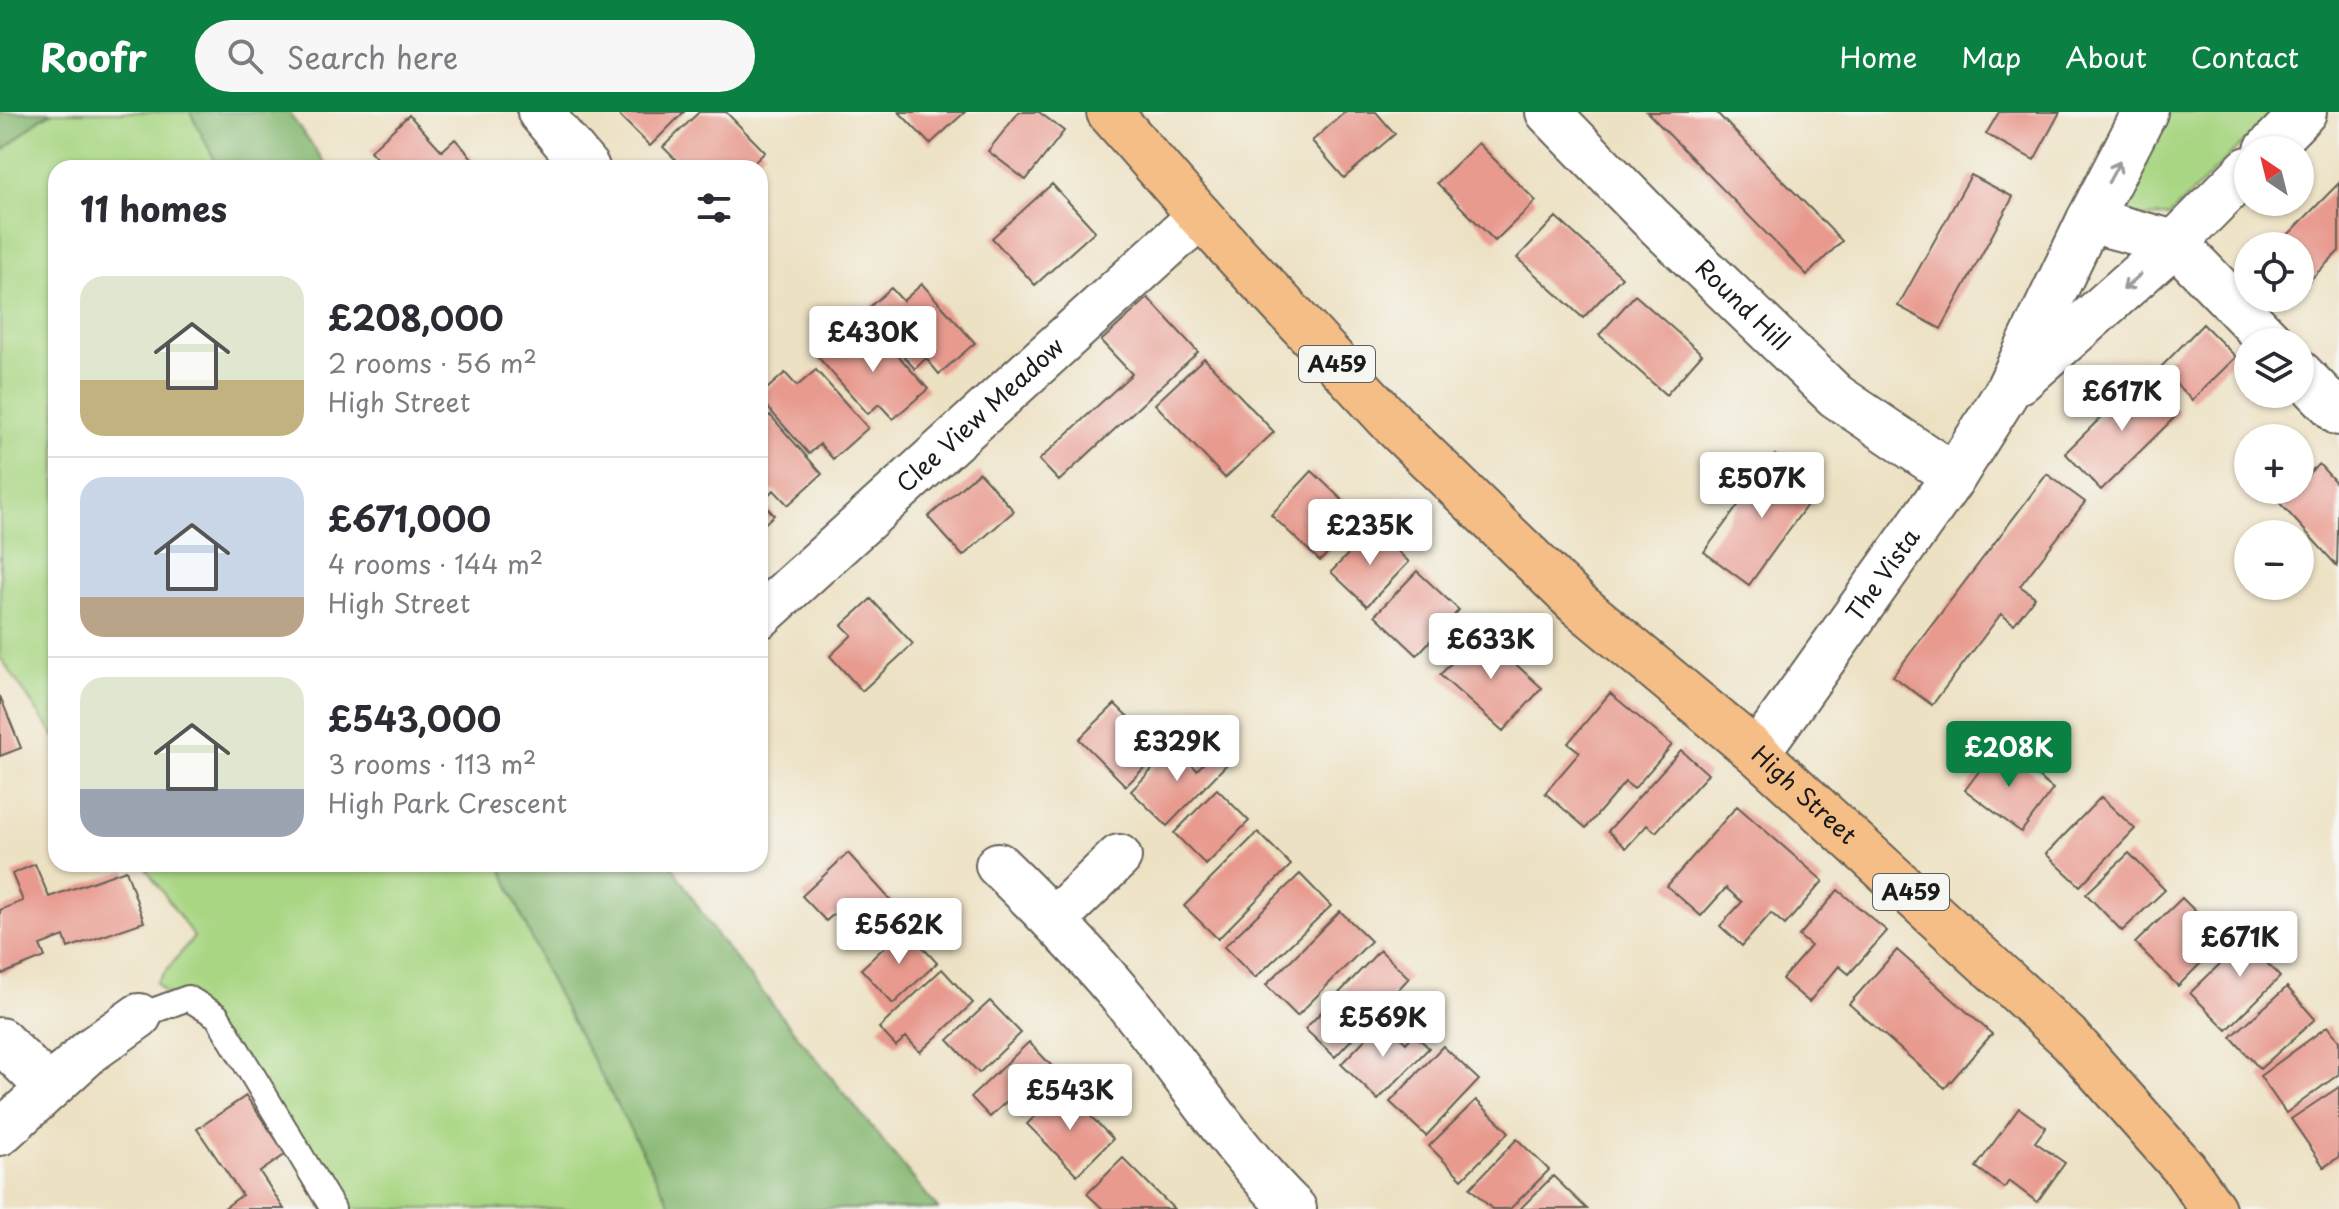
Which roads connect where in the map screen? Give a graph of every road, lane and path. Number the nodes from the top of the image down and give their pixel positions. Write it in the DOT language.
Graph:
graph roads {
  1 [pos="540,112"];
  2 [pos="1109,112"];
  3 [pos="1548,112"];
  4 [pos="2145,112"];
  5 [pos="2304,112"];
  6 [pos="2281,136"];
  7 [pos="580,160"];
  8 [pos="2234,183"];
  9 [pos="1200,216"];
  10 [pos="2089,220"];
  11 [pos="2175,243"];
  12 [pos="2257,328"];
  13 [pos="2314,387"];
  14 [pos="2006,393"];
  15 [pos="2339,413"];
  16 [pos="1954,476"];
  17 [pos="768,609"];
  18 [pos="1757,753"];
  19 [pos="1119,857"];
  20 [pos="998,865"];
  21 [pos="1054,920"];
  22 [pos="139,1016"];
  23 [pos="0,1040"];
  24 [pos="48,1087"];
  25 [pos="0,1133"];
  26 [pos="333,1209"];
  27 [pos="1294,1209"];
  28 [pos="2213,1209"];
  1 -- 7 [label="street"];
  2 -- 9 [label="main road, A459"];
  3 -- 16 [label="street, Round Hill"];
  10 -- 4 [label="street, The Vista, one-way"];
  5 -- 6 [label="street"];
  8 -- 11 [label="street, The Vista"];
  9 -- 17 [label="street, Clee View Meadow"];
  9 -- 18 [label="main road, High Street / A459"];
  10 -- 11 [label="street"];
  10 -- 14 [label="street, The Vista"];
  11 -- 12 [label="street"];
  11 -- 14 [label="street, The Vista, one-way"];
  13 -- 15 [label="street"];
  14 -- 16 [label="street, The Vista"];
  16 -- 18 [label="street, The Vista"];
  18 -- 28 [label="main road, High Street / A459"];
  19 -- 21 [label="street"];
  20 -- 21 [label="street"];
  21 -- 27 [label="street"];
  22 -- 24 [label="street"];
  22 -- 26 [label="lane"];
  23 -- 24 [label="street"];
  24 -- 25 [label="street"];
}
